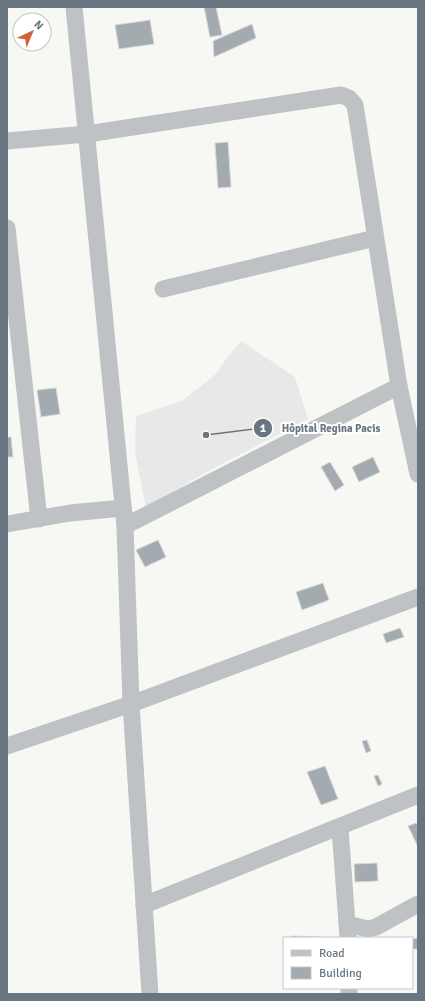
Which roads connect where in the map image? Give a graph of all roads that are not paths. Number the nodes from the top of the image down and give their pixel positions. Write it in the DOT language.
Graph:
graph roads {
  1 [pos="74,7"];
  2 [pos="87,134"];
  3 [pos="7,141"];
  4 [pos="7,228"];
  5 [pos="375,238"];
  6 [pos="163,288"];
  7 [pos="399,386"];
  8 [pos="418,474"];
  9 [pos="123,508"];
  10 [pos="39,519"];
  11 [pos="7,524"];
  12 [pos="125,526"];
  13 [pos="418,597"];
  14 [pos="131,704"];
  15 [pos="7,746"];
  16 [pos="418,796"];
  17 [pos="340,828"];
  18 [pos="418,904"];
  19 [pos="144,905"];
  20 [pos="348,931"];
  21 [pos="150,994"];
  1 -- 2 [label="street"];
  2 -- 3 [label="street"];
  2 -- 5 [label="street"];
  2 -- 9 [label="street"];
  4 -- 10 [label="street"];
  5 -- 6 [label="street"];
  5 -- 7 [label="street"];
  7 -- 8 [label="street"];
  7 -- 12 [label="street"];
  9 -- 10 [label="street"];
  9 -- 12 [label="street"];
  10 -- 11 [label="street"];
  12 -- 14 [label="street"];
  13 -- 14 [label="street"];
  14 -- 15 [label="street"];
  14 -- 19 [label="street"];
  16 -- 17 [label="street"];
  17 -- 19 [label="street"];
  17 -- 20 [label="street"];
  18 -- 20 [label="street"];
  19 -- 21 [label="street"];
}
